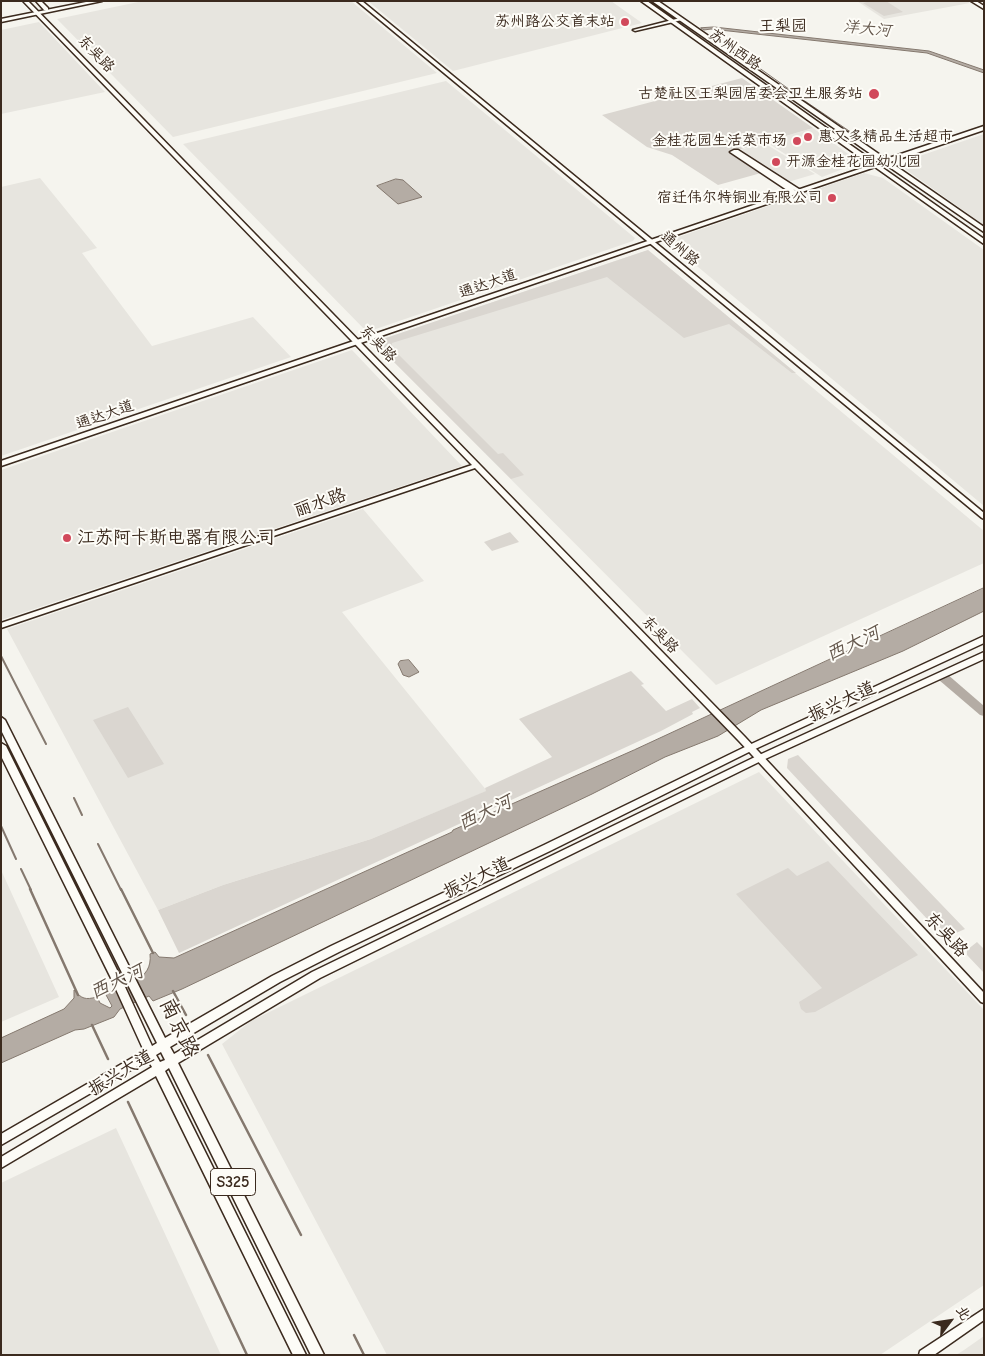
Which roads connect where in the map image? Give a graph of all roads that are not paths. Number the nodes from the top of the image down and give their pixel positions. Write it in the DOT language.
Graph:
graph roads {
  1 [pos="25,1"];
  2 [pos="38,1"];
  3 [pos="88,1"];
  4 [pos="100,1"];
  5 [pos="359,1"];
  6 [pos="643,1"];
  7 [pos="654,1"];
  8 [pos="973,1"];
  9 [pos="984,8"];
  10 [pos="46,9"];
  11 [pos="668,10"];
  12 [pos="659,12"];
  13 [pos="36,13"];
  14 [pos="1,19"];
  15 [pos="680,19"];
  16 [pos="671,21"];
  17 [pos="690,26"];
  18 [pos="682,28"];
  19 [pos="635,30"];
  20 [pos="984,124"];
  21 [pos="984,128"];
  22 [pos="884,160"];
  23 [pos="873,163"];
  24 [pos="756,166"];
  25 [pos="794,190"];
  26 [pos="984,230"];
  27 [pos="649,240"];
  28 [pos="984,242"];
  29 [pos="355,341"];
  30 [pos="1,460"];
  31 [pos="1,464"];
  32 [pos="477,465"];
  33 [pos="984,516"];
  34 [pos="1,626"];
  35 [pos="984,639"];
  36 [pos="984,655"];
  37 [pos="1,720"];
  38 [pos="1,746"];
  39 [pos="750,748"];
  40 [pos="760,758"];
  41 [pos="984,998"];
  42 [pos="134,1016"];
  43 [pos="165,1045"];
  44 [pos="150,1053"];
  45 [pos="173,1061"];
  46 [pos="158,1070"];
  47 [pos="1,1140"];
  48 [pos="1,1163"];
  49 [pos="984,1314"];
  50 [pos="300,1355"];
  51 [pos="318,1355"];
  52 [pos="924,1355"];
  1 -- 13 [label="street, 东吴路"];
  2 -- 10 [label="street"];
  3 -- 10 [label="main road"];
  4 -- 13 [label="main road"];
  5 -- 27 [label="street, 通州路"];
  6 -- 12 [label="main road, 苏州西路"];
  7 -- 11 [label="main road, 苏州西路"];
  8 -- 9 [label="street"];
  10 -- 13 [label="main road"];
  11 -- 12 [label="street"];
  11 -- 15 [label="main road, 苏州西路"];
  12 -- 16 [label="main road, 苏州西路"];
  13 -- 14 [label="main road"];
  13 -- 29 [label="street, 东吴路"];
  15 -- 16 [label="street"];
  15 -- 17 [label="main road, 苏州西路"];
  16 -- 18 [label="main road, 苏州西路"];
  16 -- 19 [label="street"];
  17 -- 18 [label="street"];
  17 -- 22 [label="main road, 苏州西路"];
  18 -- 23 [label="main road, 苏州西路"];
  20 -- 22 [label="main road, 通达大道"];
  21 -- 22 [label="main road, 通达大道"];
  22 -- 23 [label="main road, 通达大道"];
  22 -- 26 [label="main road, 苏州西路"];
  23 -- 25 [label="main road, 通达大道"];
  23 -- 28 [label="main road, 苏州西路"];
  24 -- 25 [label="street"];
  25 -- 27 [label="main road, 通达大道"];
  27 -- 29 [label="main road, 通达大道"];
  27 -- 33 [label="street, 通州路"];
  29 -- 30 [label="main road, 通达大道"];
  29 -- 31 [label="main road, 通达大道"];
  29 -- 32 [label="street, 东吴路"];
  32 -- 34 [label="street, 丽水路"];
  32 -- 39 [label="street, 东吴路"];
  35 -- 39 [label="main road, 振兴大道"];
  36 -- 40 [label="main road, 振兴大道"];
  37 -- 43 [label="main road, 南京路 / S325"];
  38 -- 42 [label="main road, 南京路 / S325"];
  39 -- 40 [label="street, 东吴路"];
  39 -- 43 [label="main road, 振兴大道"];
  40 -- 41 [label="street, 东吴路"];
  40 -- 45 [label="main road, 振兴大道"];
  42 -- 44 [label="main road, 南京路 / S325"];
  43 -- 44 [label="main road, 振兴大道"];
  43 -- 45 [label="main road, 南京路 / S325"];
  44 -- 46 [label="main road, 南京路 / S325"];
  44 -- 47 [label="main road, 振兴大道"];
  45 -- 46 [label="main road, 振兴大道"];
  45 -- 51 [label="main road, 南京路 / S325"];
  46 -- 48 [label="main road, 振兴大道"];
  46 -- 50 [label="main road, 南京路 / S325"];
  49 -- 52 [label="street"];
}
